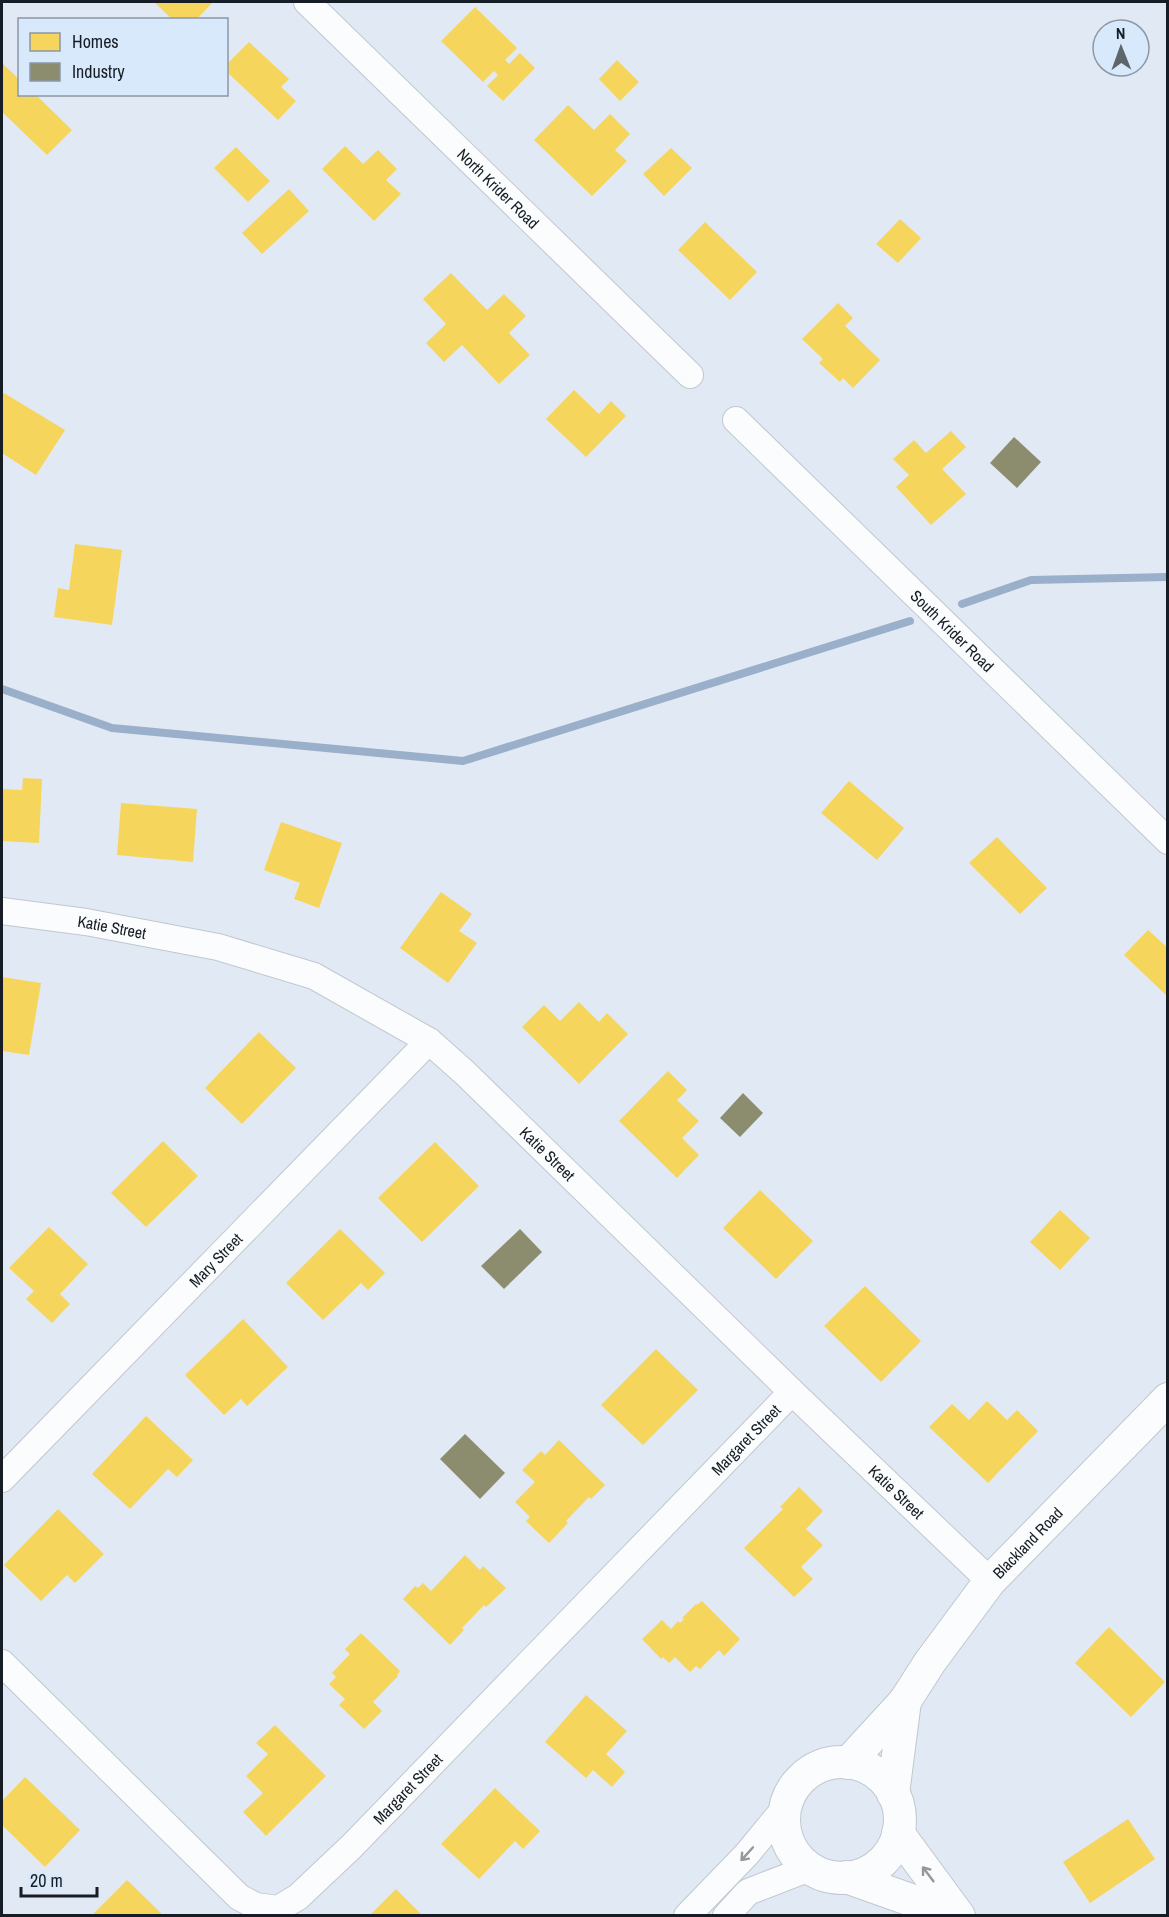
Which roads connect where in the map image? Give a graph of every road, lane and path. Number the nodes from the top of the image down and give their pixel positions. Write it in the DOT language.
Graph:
graph roads {
  1 [pos="307,2"];
  2 [pos="690,375"];
  3 [pos="736,420"];
  4 [pos="1167,841"];
  5 [pos="2,911"];
  6 [pos="429,1041"];
  7 [pos="792,1392"];
  8 [pos="1167,1399"];
  9 [pos="2,1479"];
  10 [pos="990,1581"];
  11 [pos="2,1663"];
  12 [pos="906,1701"];
  13 [pos="848,1763"];
  14 [pos="893,1794"];
  15 [pos="784,1809"];
  16 [pos="898,1833"];
  17 [pos="810,1868"];
  18 [pos="846,1877"];
  19 [pos="687,1916"];
  20 [pos="726,1916"];
  21 [pos="938,1916"];
  22 [pos="959,1916"];
  1 -- 2 [label="street, North Krider Road"];
  3 -- 4 [label="street, South Krider Road"];
  5 -- 6 [label="street, Katie Street"];
  6 -- 7 [label="street, Katie Street"];
  6 -- 9 [label="street, Mary Street"];
  7 -- 10 [label="street, Katie Street"];
  7 -- 11 [label="street, Margaret Street"];
  8 -- 10 [label="street, Blackland Road"];
  10 -- 12 [label="street, Blackland Road"];
  12 -- 13 [label="street, Blackland Road"];
  12 -- 14 [label="street, Blackland Road"];
  13 -- 14 [label="street"];
  13 -- 15 [label="street"];
  14 -- 16 [label="street"];
  15 -- 17 [label="street"];
  15 -- 19 [label="street, one-way"];
  16 -- 18 [label="street"];
  22 -- 16 [label="street, one-way"];
  17 -- 18 [label="street"];
  17 -- 20 [label="street"];
  18 -- 21 [label="street"];
}
